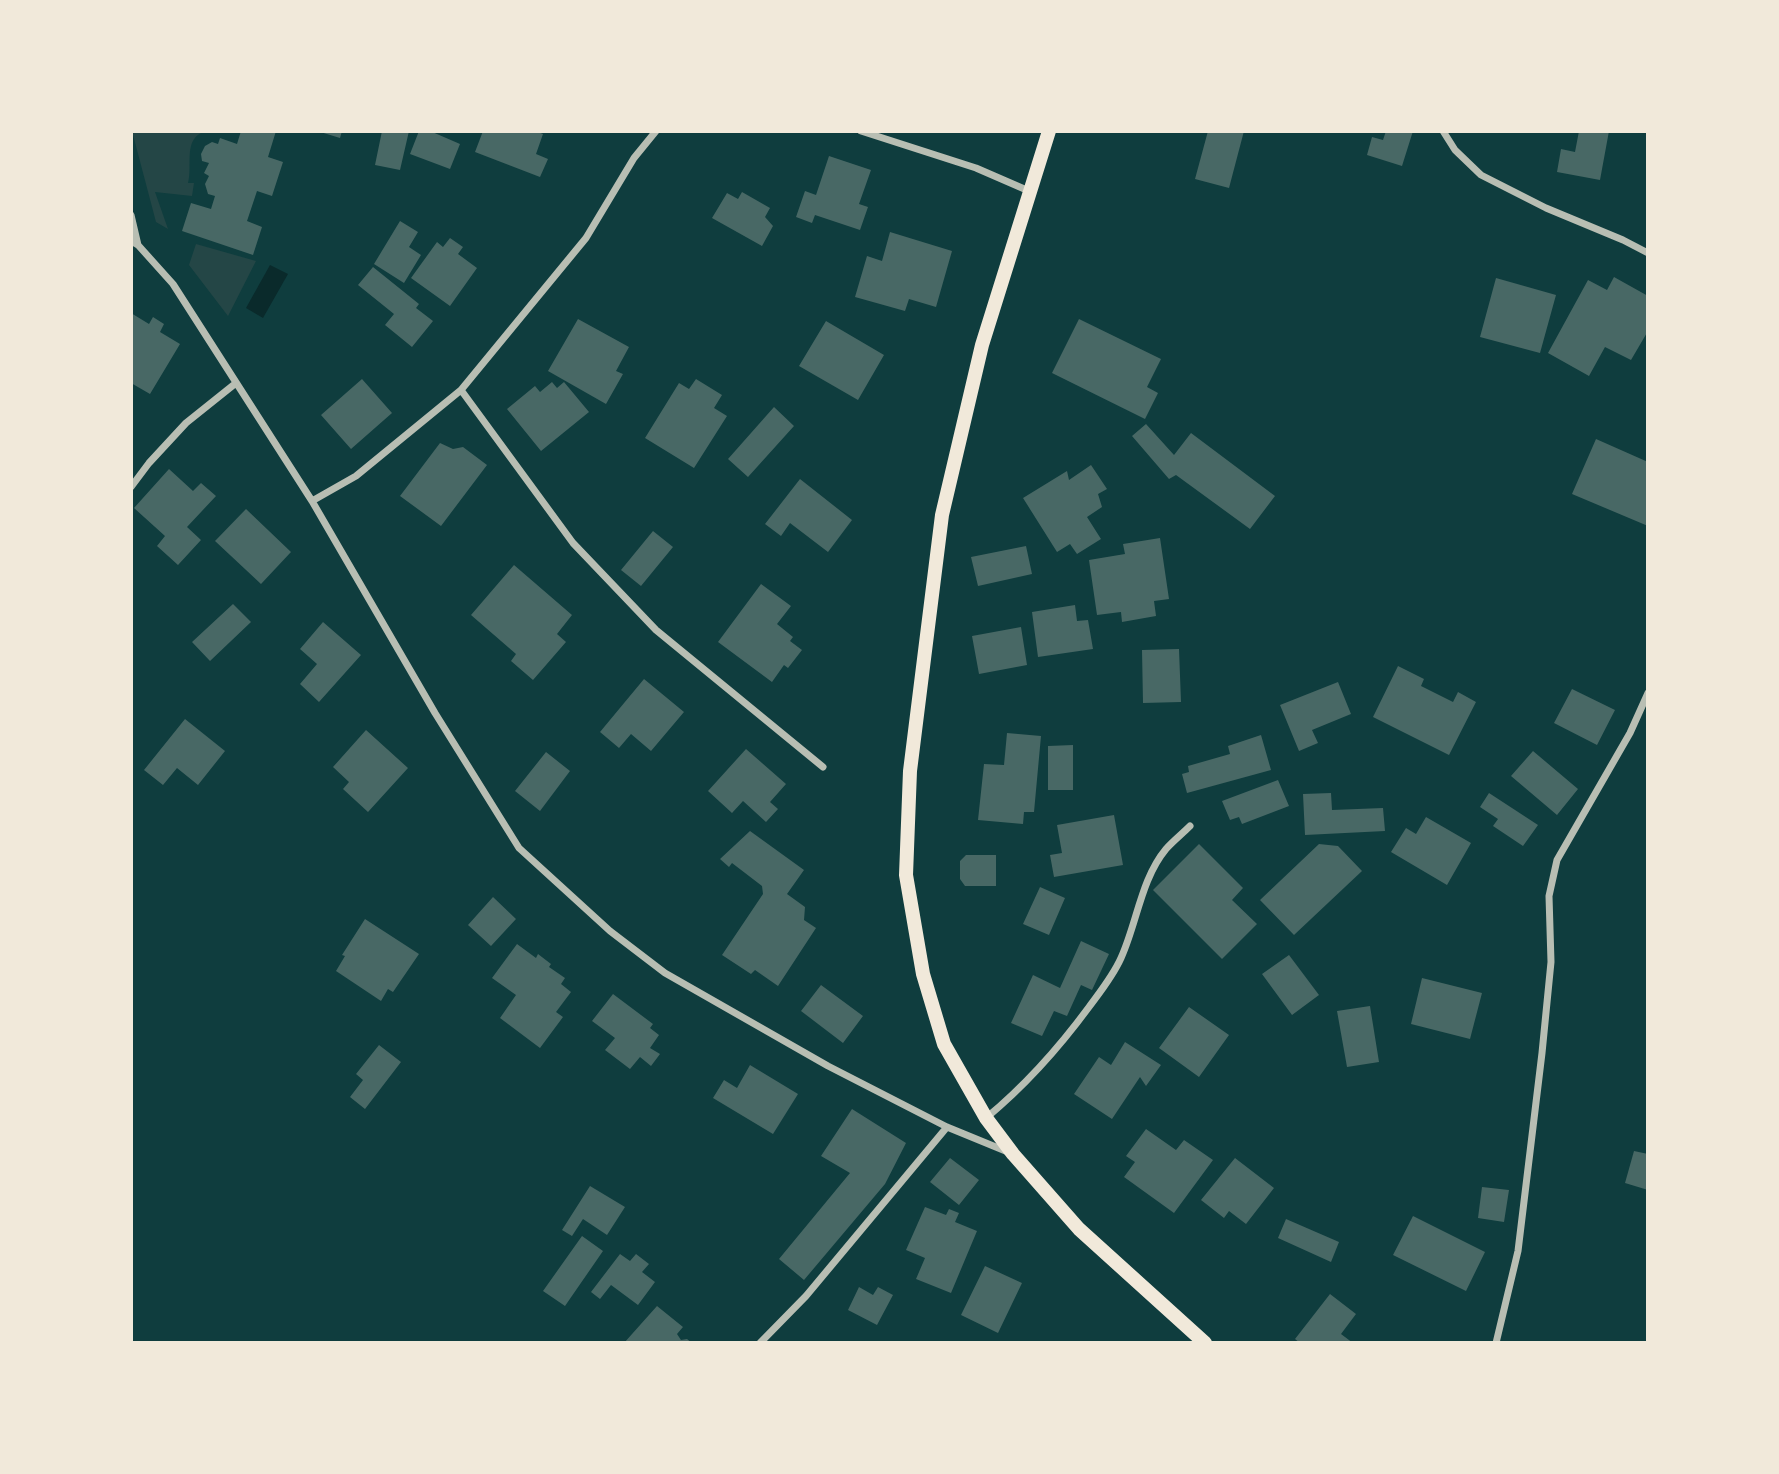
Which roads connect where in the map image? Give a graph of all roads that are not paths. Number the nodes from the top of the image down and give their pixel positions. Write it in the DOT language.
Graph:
graph roads {
  1 [pos="656,131"];
  2 [pos="861,131"];
  3 [pos="1049,131"];
  4 [pos="1443,131"];
  5 [pos="1029,191"];
  6 [pos="131,215"];
  7 [pos="135,243"];
  8 [pos="1648,253"];
  9 [pos="236,383"];
  10 [pos="461,390"];
  11 [pos="131,487"];
  12 [pos="312,501"];
  13 [pos="1648,693"];
  14 [pos="823,767"];
  15 [pos="1190,827"];
  16 [pos="986,1118"];
  17 [pos="947,1126"];
  18 [pos="1013,1154"];
  19 [pos="760,1343"];
  20 [pos="1205,1343"];
  21 [pos="1496,1343"];
  1 -- 10 [label="street"];
  2 -- 5 [label="street"];
  3 -- 5 [label="main road"];
  4 -- 8 [label="street"];
  5 -- 16 [label="main road"];
  6 -- 7 [label="street"];
  7 -- 9 [label="street"];
  9 -- 11 [label="street"];
  9 -- 12 [label="street"];
  10 -- 12 [label="street"];
  10 -- 14 [label="street"];
  12 -- 17 [label="street"];
  13 -- 21 [label="street"];
  15 -- 16 [label="street"];
  16 -- 18 [label="main road"];
  17 -- 18 [label="street"];
  17 -- 19 [label="street"];
  18 -- 20 [label="main road"];
}
